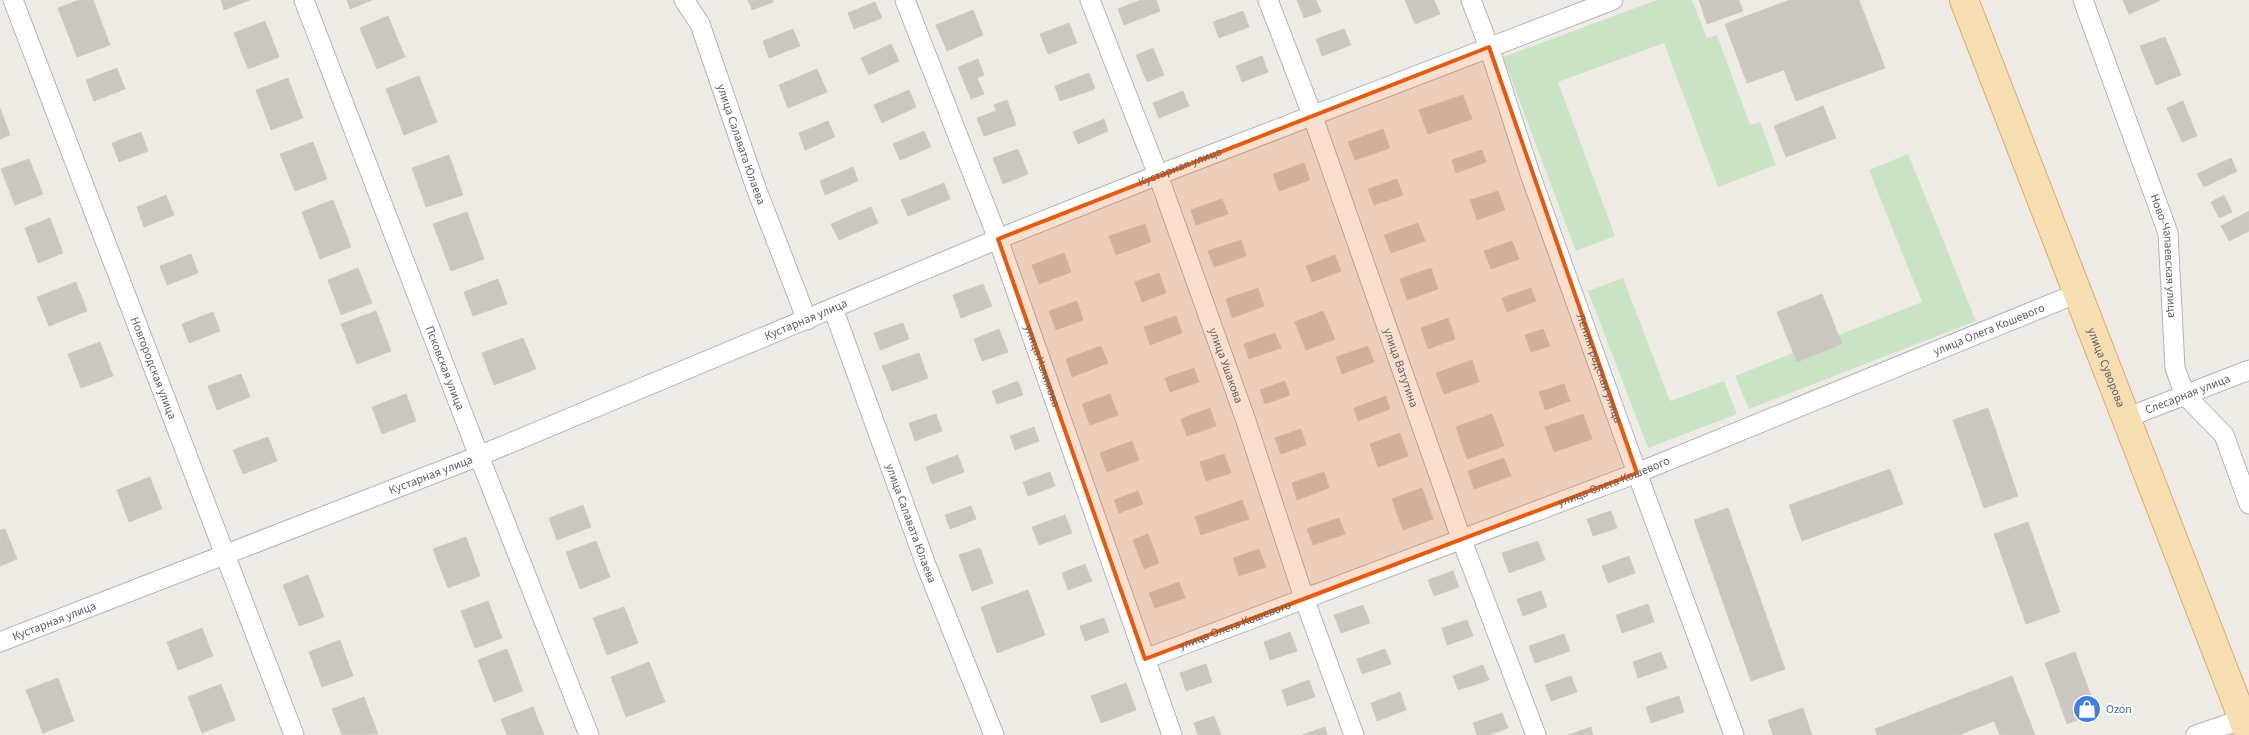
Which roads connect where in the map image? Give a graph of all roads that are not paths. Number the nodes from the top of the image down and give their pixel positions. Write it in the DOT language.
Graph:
graph roads {
  1 [pos="13,0"];
  2 [pos="304,0"];
  3 [pos="684,0"];
  4 [pos="905,0"];
  5 [pos="1090,0"];
  6 [pos="1268,0"];
  7 [pos="1470,0"];
  8 [pos="1613,0"];
  9 [pos="1964,0"];
  10 [pos="2083,0"];
  11 [pos="1489,47"];
  12 [pos="1313,117"];
  13 [pos="1158,175"];
  14 [pos="998,239"];
  15 [pos="2078,293"];
  16 [pos="833,308"];
  17 [pos="807,320"];
  18 [pos="2249,370"];
  19 [pos="2185,395"];
  20 [pos="2126,418"];
  21 [pos="479,456"];
  22 [pos="1636,473"];
  23 [pos="2249,504"];
  24 [pos="1462,538"];
  25 [pos="223,555"];
  26 [pos="1304,598"];
  27 [pos="0,642"];
  28 [pos="1145,658"];
  29 [pos="2247,724"];
  30 [pos="294,735"];
  31 [pos="589,735"];
  32 [pos="994,735"];
  33 [pos="1172,735"];
  34 [pos="1354,735"];
  35 [pos="1536,735"];
  36 [pos="1734,735"];
  37 [pos="2196,735"];
  1 -- 25 [label="street, Новгородская улица"];
  2 -- 21 [label="street, Псковская улица"];
  3 -- 17 [label="street, улица Салавата Юлаева"];
  4 -- 14 [label="street, улица Нахимова"];
  5 -- 13 [label="street, улица Ушакова"];
  6 -- 12 [label="street, улица Ватутина"];
  7 -- 11 [label="street, Ленинградская улица"];
  8 -- 11 [label="street, Кустарная улица"];
  9 -- 15 [label="main road, улица Суворова"];
  10 -- 19 [label="street, Ново-Чапаевская улица"];
  11 -- 12 [label="street, Кустарная улица"];
  11 -- 22 [label="street, Ленинградская улица"];
  12 -- 13 [label="street, Кустарная улица"];
  12 -- 24 [label="street, улица Ватутина"];
  13 -- 14 [label="street, Кустарная улица"];
  13 -- 26 [label="street, улица Ушакова"];
  14 -- 16 [label="street, Кустарная улица"];
  14 -- 28 [label="street, улица Нахимова"];
  15 -- 20 [label="main road, улица Суворова"];
  15 -- 22 [label="street, улица Олега Кошевого"];
  16 -- 17 [label="street, Кустарная улица"];
  16 -- 32 [label="street, улица Салавата Юлаева"];
  17 -- 21 [label="street, Кустарная улица"];
  18 -- 19 [label="street, Слесарная улица"];
  19 -- 20 [label="street, Слесарная улица"];
  19 -- 23 [label="street, Ново-Чапаевская улица"];
  20 -- 29 [label="main road, улица Суворова"];
  21 -- 25 [label="street, Кустарная улица"];
  21 -- 31 [label="street, Псковская улица"];
  22 -- 24 [label="street, улица Олега Кошевого"];
  22 -- 36 [label="street, Ленинградская улица"];
  24 -- 26 [label="street, улица Олега Кошевого"];
  24 -- 35 [label="street, улица Ватутина"];
  25 -- 27 [label="street, Кустарная улица"];
  25 -- 30 [label="street, Новгородская улица"];
  26 -- 28 [label="street, улица Олега Кошевого"];
  26 -- 34 [label="street, улица Ушакова"];
  28 -- 33 [label="street, улица Нахимова"];
  29 -- 37 [label="street"];
}
